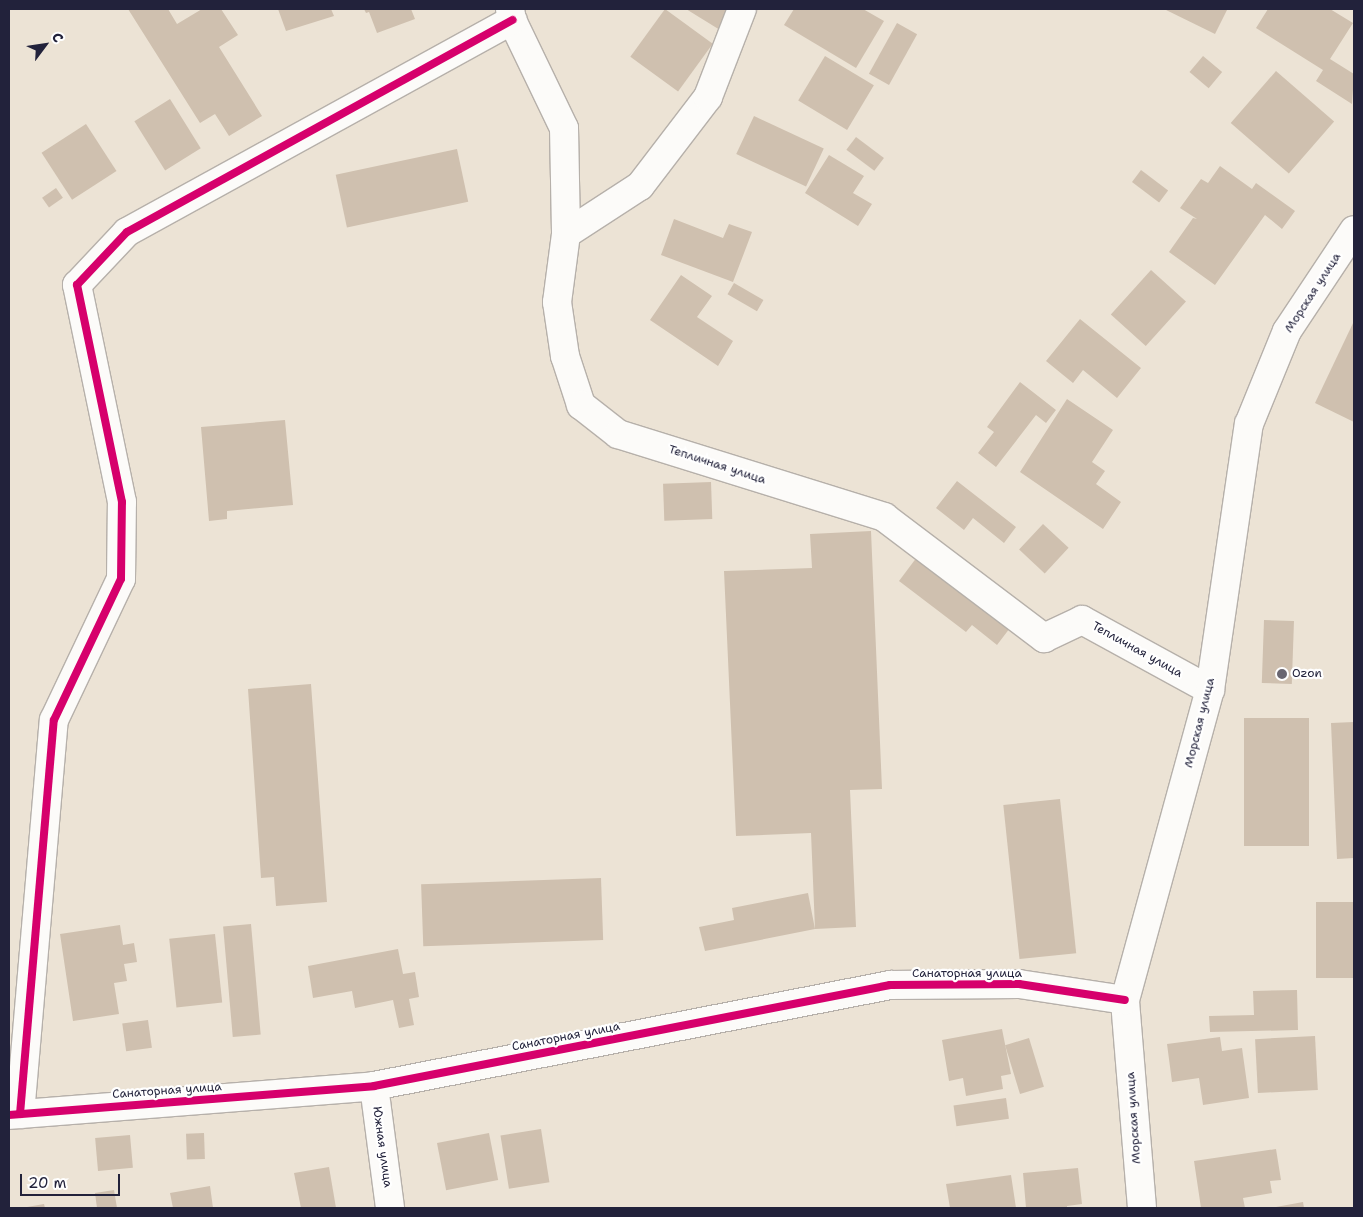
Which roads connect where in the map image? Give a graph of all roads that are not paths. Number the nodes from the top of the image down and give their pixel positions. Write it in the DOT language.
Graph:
graph roads {
  1 [pos="742,9"];
  2 [pos="511,14"];
  3 [pos="1354,230"];
  4 [pos="566,234"];
  5 [pos="1210,690"];
  6 [pos="1126,1000"];
  7 [pos="374,1086"];
  8 [pos="14,1114"];
  9 [pos="390,1208"];
  10 [pos="1142,1208"];
  1 -- 4 [label="street"];
  2 -- 4 [label="street, Тепличная улица"];
  2 -- 8 [label="street"];
  3 -- 5 [label="street, Морская улица"];
  4 -- 5 [label="street, Тепличная улица"];
  5 -- 6 [label="street, Морская улица"];
  6 -- 7 [label="street, Санаторная улица"];
  6 -- 10 [label="street, Морская улица"];
  7 -- 8 [label="street, Санаторная улица"];
  7 -- 9 [label="street, Южная улица"];
}
